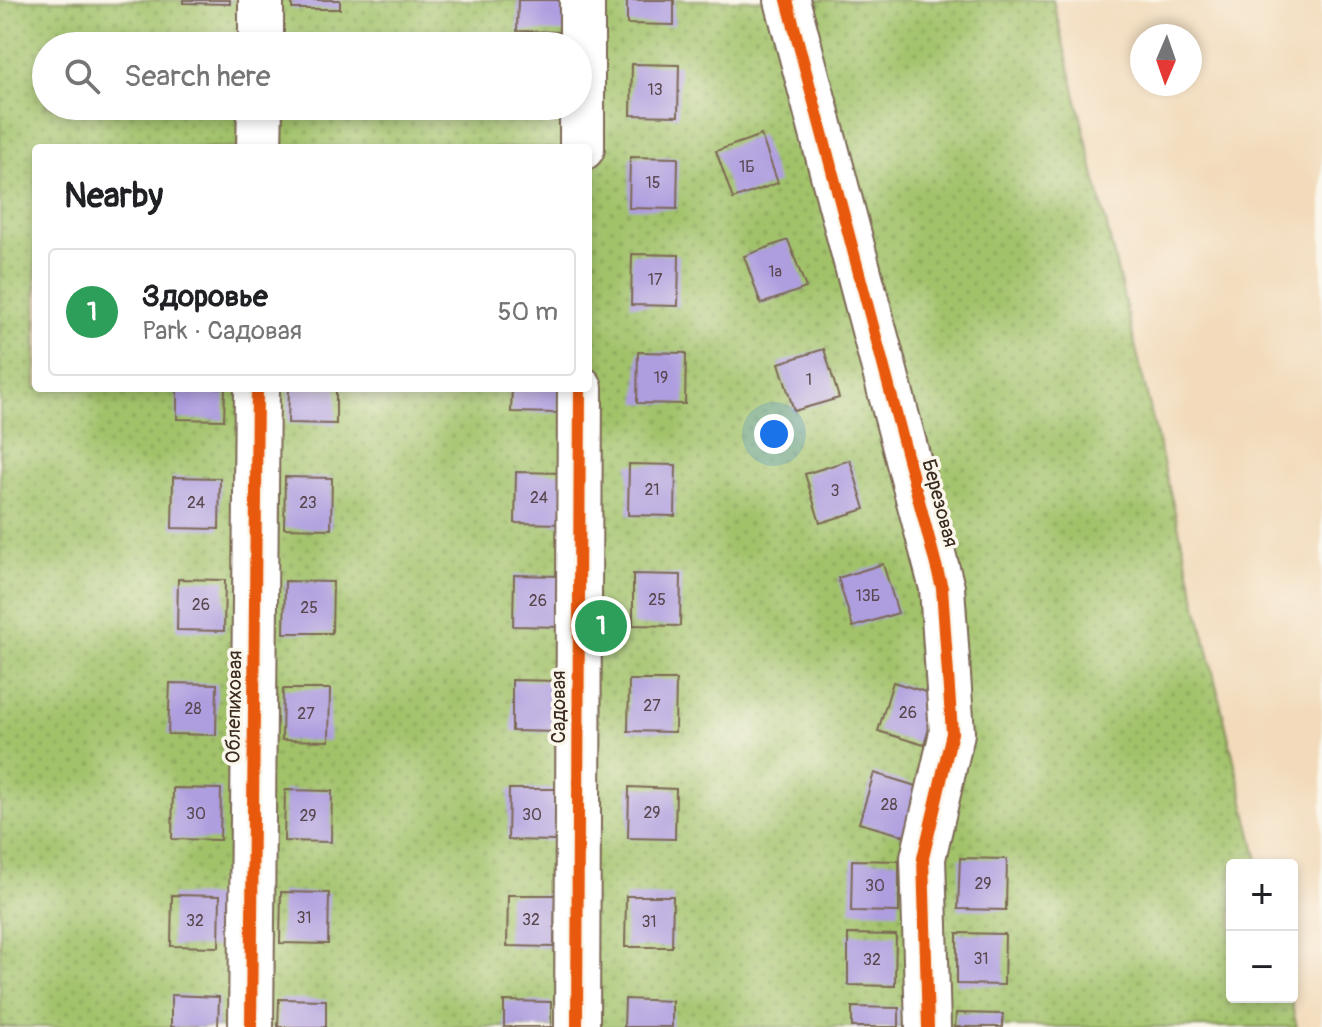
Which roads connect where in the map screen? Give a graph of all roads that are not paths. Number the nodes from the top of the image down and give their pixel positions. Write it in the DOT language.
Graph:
graph roads {
  1 [pos="261,0"];
  2 [pos="582,0"];
  3 [pos="787,0"];
  4 [pos="261,32"];
  5 [pos="582,32"];
  6 [pos="260,120"];
  7 [pos="582,120"];
  8 [pos="259,144"];
  9 [pos="582,144"];
  10 [pos="257,392"];
  11 [pos="580,392"];
  12 [pos="251,1027"];
  13 [pos="577,1027"];
  14 [pos="928,1027"];
  1 -- 4 [label="street"];
  2 -- 5 [label="street"];
  3 -- 14 [label="street, Березовая"];
  6 -- 8 [label="street"];
  7 -- 9 [label="street"];
  10 -- 12 [label="street, Облепиховая"];
  11 -- 13 [label="street, Садовая"];
}
